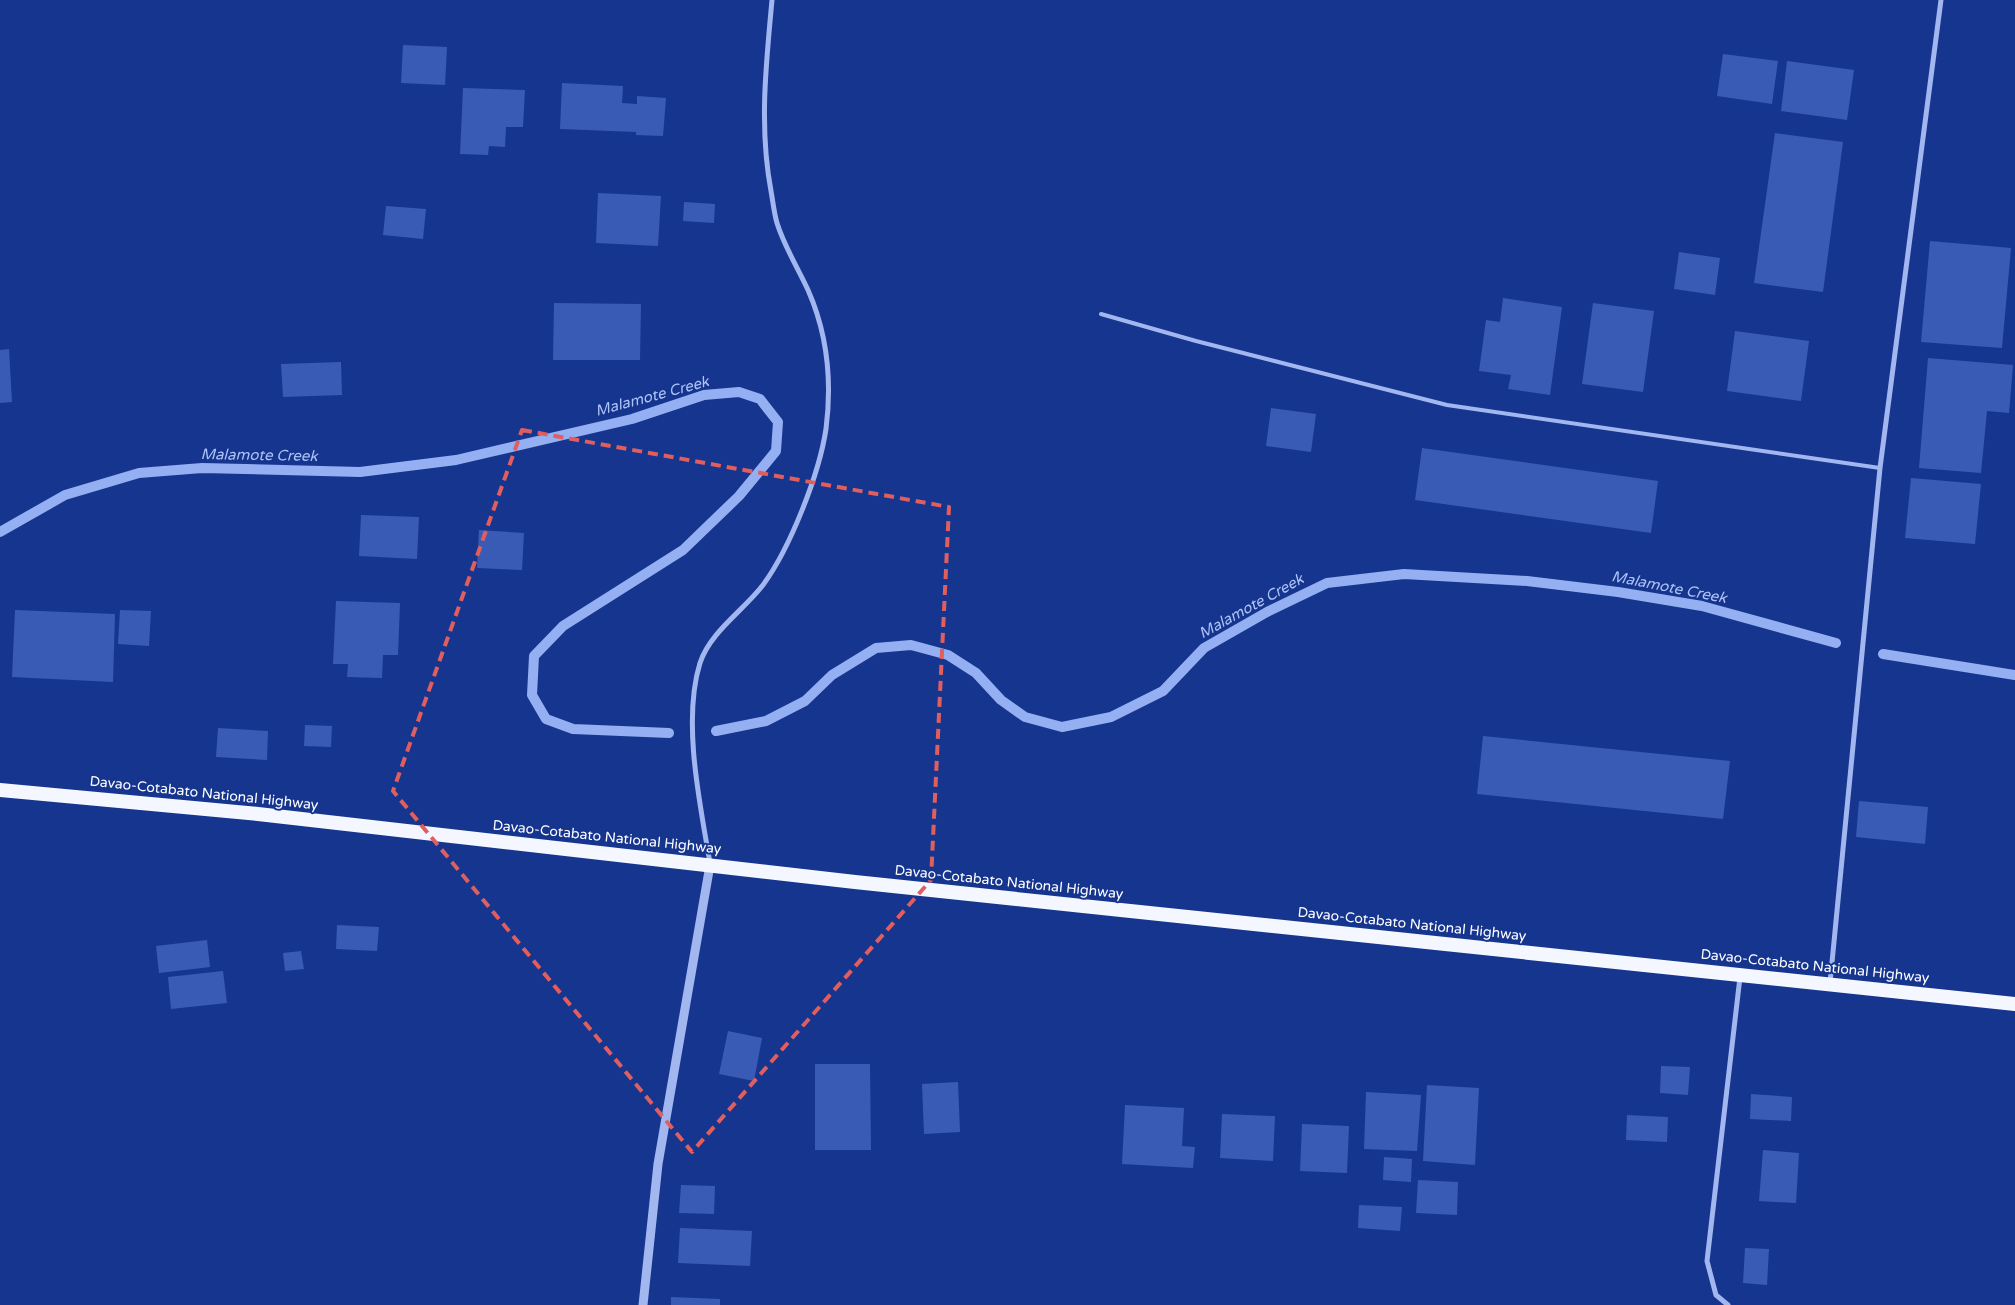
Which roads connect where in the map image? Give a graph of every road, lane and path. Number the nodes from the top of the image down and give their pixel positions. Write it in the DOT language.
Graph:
graph roads {
  1 [pos="772,0"];
  2 [pos="1941,0"];
  3 [pos="1101,314"];
  4 [pos="1880,468"];
  5 [pos="0,790"];
  6 [pos="710,865"];
  7 [pos="1740,974"];
  8 [pos="1830,983"];
  9 [pos="2015,1004"];
  10 [pos="643,1305"];
  11 [pos="1728,1305"];
  1 -- 6 [label="street"];
  2 -- 4 [label="street"];
  3 -- 4 [label="lane"];
  4 -- 8 [label="street"];
  5 -- 6 [label="highway, Davao-Cotabato National Highway"];
  6 -- 7 [label="highway, Davao-Cotabato National Highway"];
  6 -- 10 [label="street"];
  7 -- 8 [label="highway, Davao-Cotabato National Highway"];
  7 -- 11 [label="street"];
  8 -- 9 [label="highway, Davao-Cotabato National Highway"];
}
